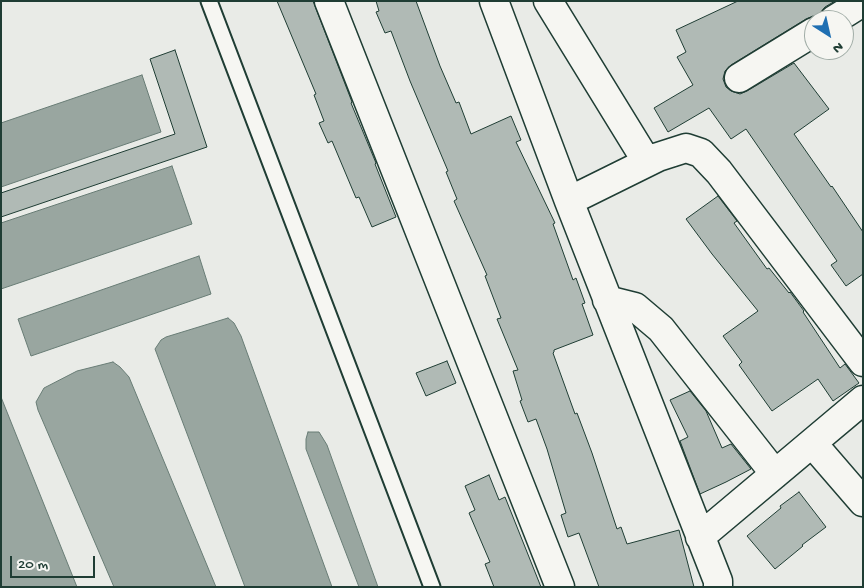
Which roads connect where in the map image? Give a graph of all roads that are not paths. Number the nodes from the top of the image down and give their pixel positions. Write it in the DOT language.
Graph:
graph roads {
  1 [pos="209,1"];
  2 [pos="329,1"];
  3 [pos="494,1"];
  4 [pos="548,1"];
  5 [pos="863,2"];
  6 [pos="850,10"];
  7 [pos="804,38"];
  8 [pos="739,78"];
  9 [pos="647,162"];
  10 [pos="569,201"];
  11 [pos="607,300"];
  12 [pos="863,362"];
  13 [pos="863,400"];
  14 [pos="812,443"];
  15 [pos="775,474"];
  16 [pos="863,502"];
  17 [pos="700,537"];
  18 [pos="432,587"];
  19 [pos="560,587"];
  20 [pos="718,587"];
  1 -- 18 [label="lane"];
  2 -- 19 [label="street"];
  3 -- 10 [label="street"];
  4 -- 9 [label="street"];
  5 -- 6 [label="street"];
  7 -- 8 [label="street"];
  9 -- 10 [label="street"];
  9 -- 12 [label="street"];
  10 -- 11 [label="street"];
  11 -- 15 [label="street"];
  11 -- 17 [label="street"];
  13 -- 14 [label="street"];
  14 -- 15 [label="street"];
  14 -- 16 [label="street"];
  15 -- 17 [label="street"];
  17 -- 20 [label="street"];
}
